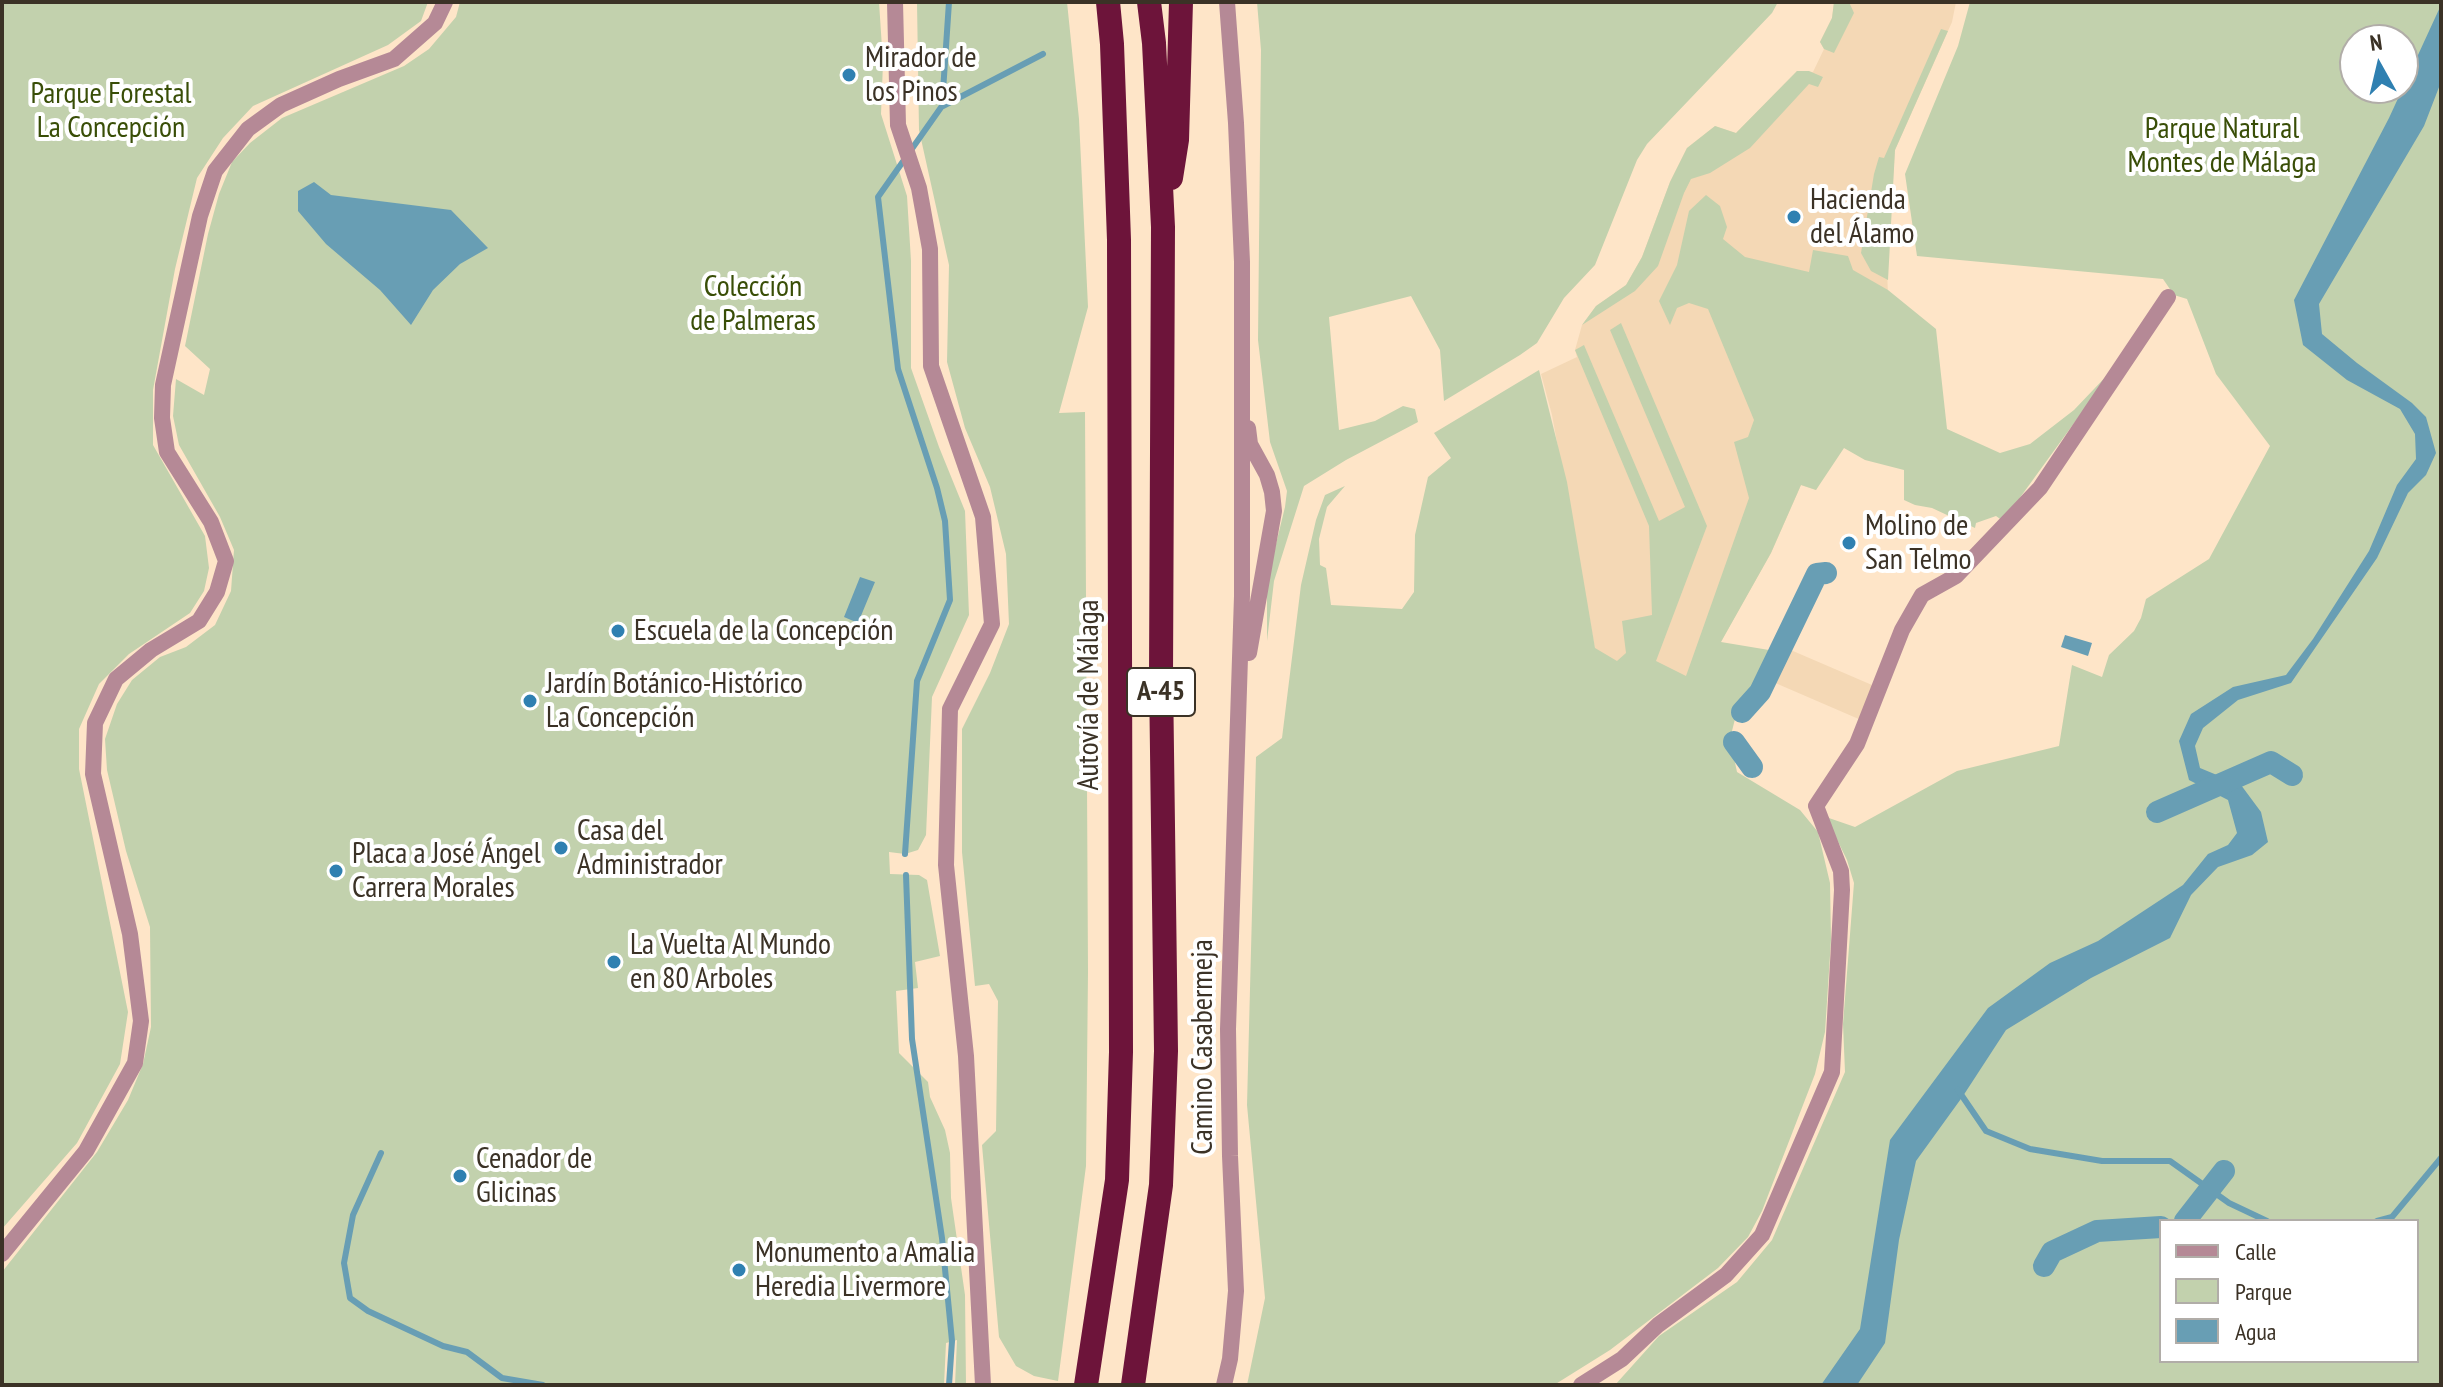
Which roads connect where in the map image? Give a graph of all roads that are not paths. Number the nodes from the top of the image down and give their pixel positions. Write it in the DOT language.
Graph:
graph roads {
  1 [pos="445,2"];
  2 [pos="895,2"];
  3 [pos="1108,2"];
  4 [pos="1149,2"];
  5 [pos="1181,2"];
  6 [pos="1227,2"];
  7 [pos="1163,227"];
  8 [pos="2168,297"];
  9 [pos="1240,388"];
  10 [pos="1240,707"];
  11 [pos="2,1254"];
  12 [pos="983,1385"];
  13 [pos="1086,1385"];
  14 [pos="1133,1385"];
  15 [pos="1224,1385"];
  16 [pos="1581,1385"];
  1 -- 11 [label="street"];
  2 -- 12 [label="street"];
  3 -- 13 [label="highway, Autovía de Málaga / A-45"];
  4 -- 7 [label="highway, A-45"];
  5 -- 7 [label="highway"];
  6 -- 9 [label="street"];
  7 -- 14 [label="highway, A-45"];
  8 -- 16 [label="street"];
  9 -- 10 [label="street"];
  9 -- 10 [label="street"];
  10 -- 15 [label="street, Camino Casabermeja"];
}
